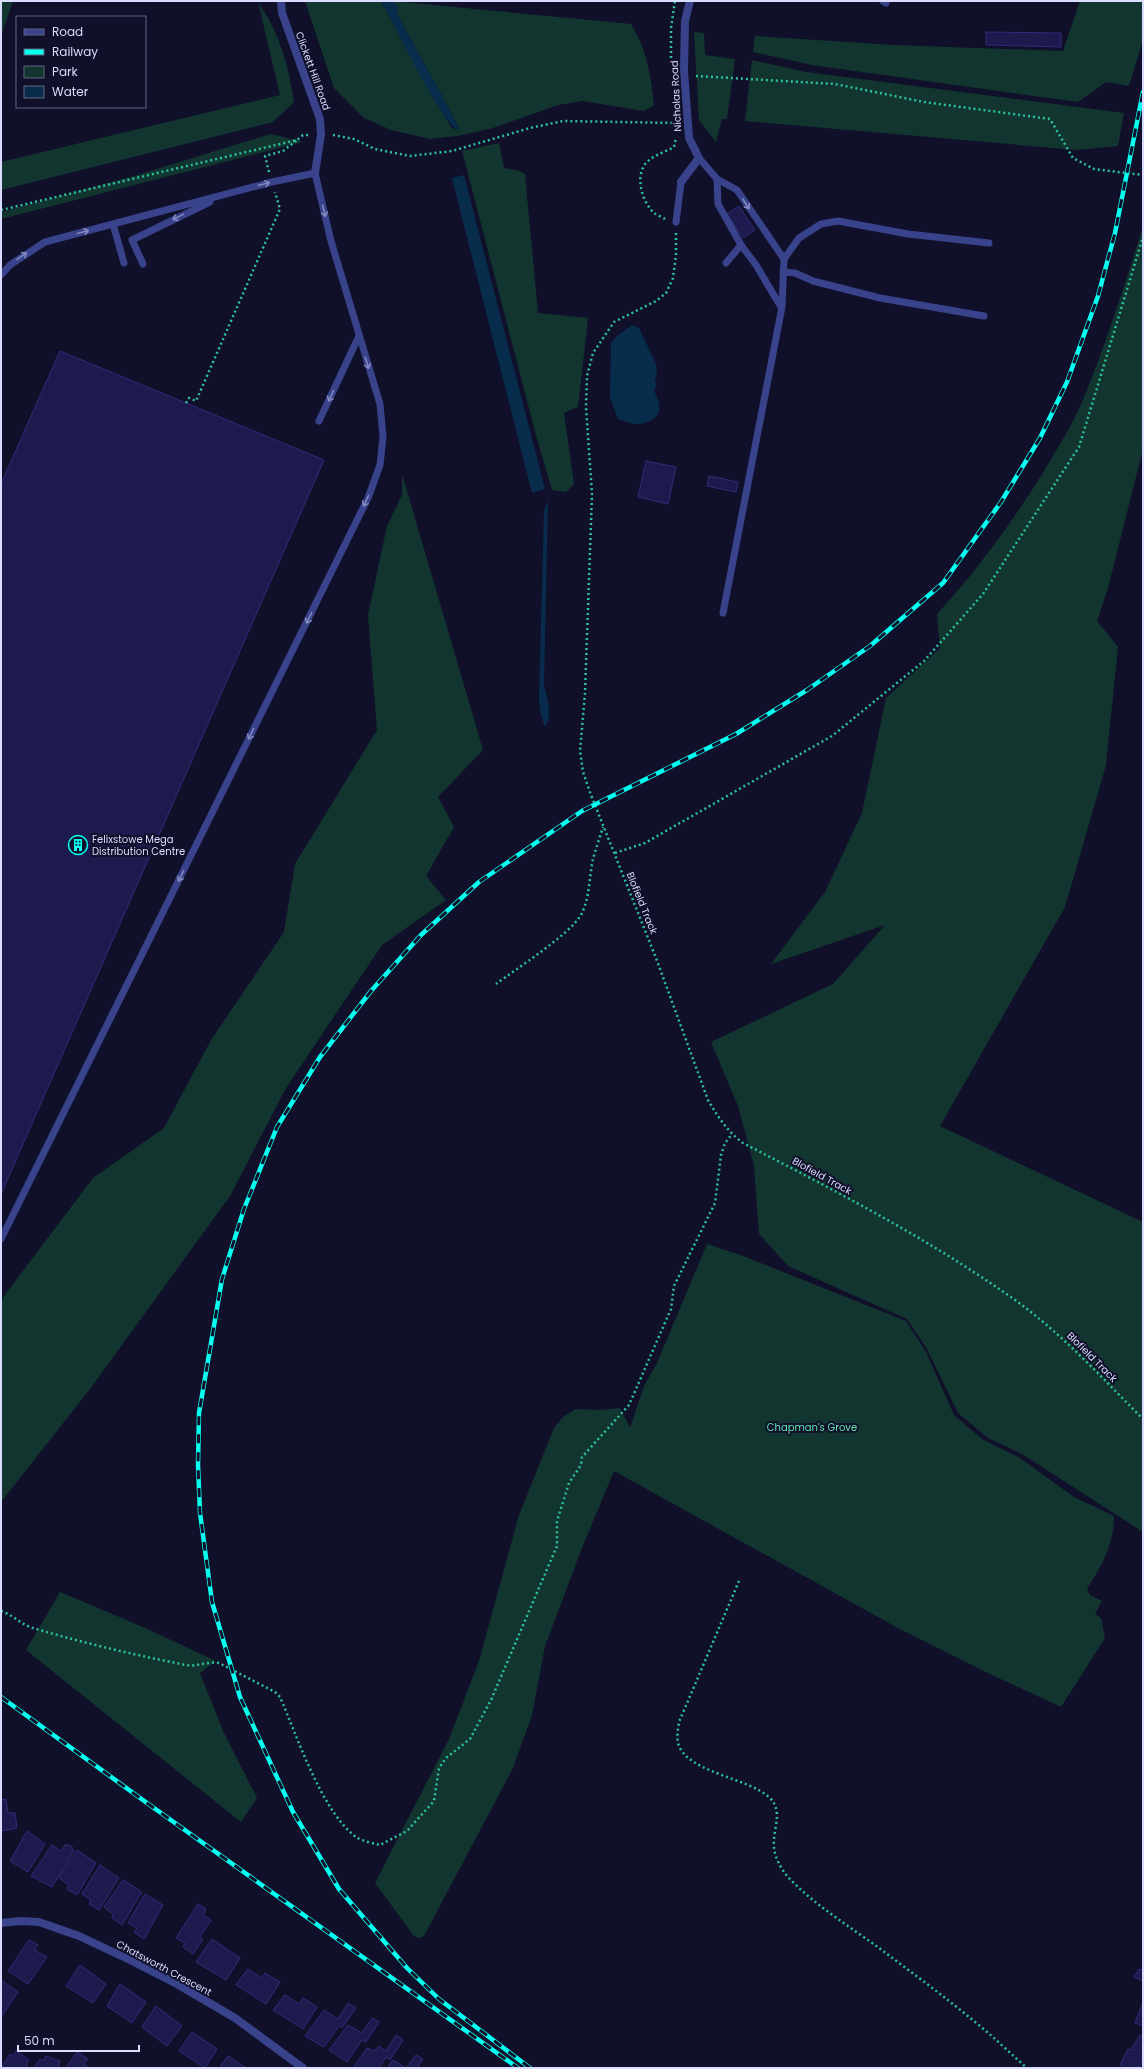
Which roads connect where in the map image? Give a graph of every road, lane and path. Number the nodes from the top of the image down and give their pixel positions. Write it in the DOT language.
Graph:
graph roads {
  1 [pos="281,1"];
  2 [pos="690,1"];
  3 [pos="684,71"];
  4 [pos="676,123"];
  5 [pos="320,135"];
  6 [pos="297,140"];
  7 [pos="676,140"];
  8 [pos="699,158"];
  9 [pos="315,173"];
  10 [pos="1143,174"];
  11 [pos="717,179"];
  12 [pos="272,182"];
  13 [pos="681,182"];
  14 [pos="226,194"];
  15 [pos="1,210"];
  16 [pos="676,222"];
  17 [pos="113,224"];
  18 [pos="1143,236"];
  19 [pos="989,243"];
  20 [pos="741,245"];
  21 [pos="784,259"];
  22 [pos="124,263"];
  23 [pos="726,263"];
  24 [pos="143,264"];
  25 [pos="783,272"];
  26 [pos="1,275"];
  27 [pos="782,307"];
  28 [pos="984,316"];
  29 [pos="359,336"];
  30 [pos="186,403"];
  31 [pos="319,421"];
  32 [pos="723,613"];
  33 [pos="603,826"];
  34 [pos="615,853"];
  35 [pos="496,984"];
  36 [pos="732,1134"];
  37 [pos="1,1239"];
  38 [pos="1143,1419"];
  39 [pos="738,1581"];
  40 [pos="1,1611"];
  41 [pos="1,1923"];
  42 [pos="303,2068"];
  43 [pos="1027,2068"];
  1 -- 5 [label="street, Clickett Hill Road"];
  2 -- 3 [label="street, Nicholas Road"];
  3 -- 8 [label="street, Nicholas Road"];
  3 -- 10 [label="path"];
  4 -- 5 [label="path"];
  5 -- 6 [label="path"];
  5 -- 9 [label="street, Clickett Hill Road"];
  6 -- 12 [label="path"];
  6 -- 15 [label="path"];
  7 -- 16 [label="path"];
  8 -- 11 [label="lane"];
  8 -- 13 [label="street"];
  9 -- 12 [label="lane"];
  9 -- 29 [label="lane, one-way"];
  11 -- 20 [label="lane"];
  11 -- 21 [label="lane, one-way"];
  14 -- 12 [label="lane, one-way"];
  12 -- 30 [label="path"];
  13 -- 16 [label="lane"];
  14 -- 17 [label="lane"];
  14 -- 24 [label="lane, one-way"];
  16 -- 33 [label="path, Blofield Track"];
  17 -- 22 [label="lane"];
  26 -- 17 [label="lane, one-way"];
  18 -- 34 [label="path"];
  19 -- 21 [label="lane"];
  20 -- 23 [label="lane"];
  20 -- 27 [label="lane"];
  21 -- 25 [label="lane"];
  25 -- 27 [label="lane"];
  25 -- 28 [label="lane"];
  27 -- 32 [label="lane"];
  29 -- 31 [label="lane, one-way"];
  29 -- 37 [label="lane, one-way"];
  33 -- 34 [label="path, Blofield Track"];
  33 -- 35 [label="path"];
  34 -- 36 [label="path, Blofield Track"];
  36 -- 38 [label="path, Blofield Track"];
  36 -- 40 [label="path"];
  39 -- 43 [label="path"];
  41 -- 42 [label="street, Chatsworth Crescent"];
}
